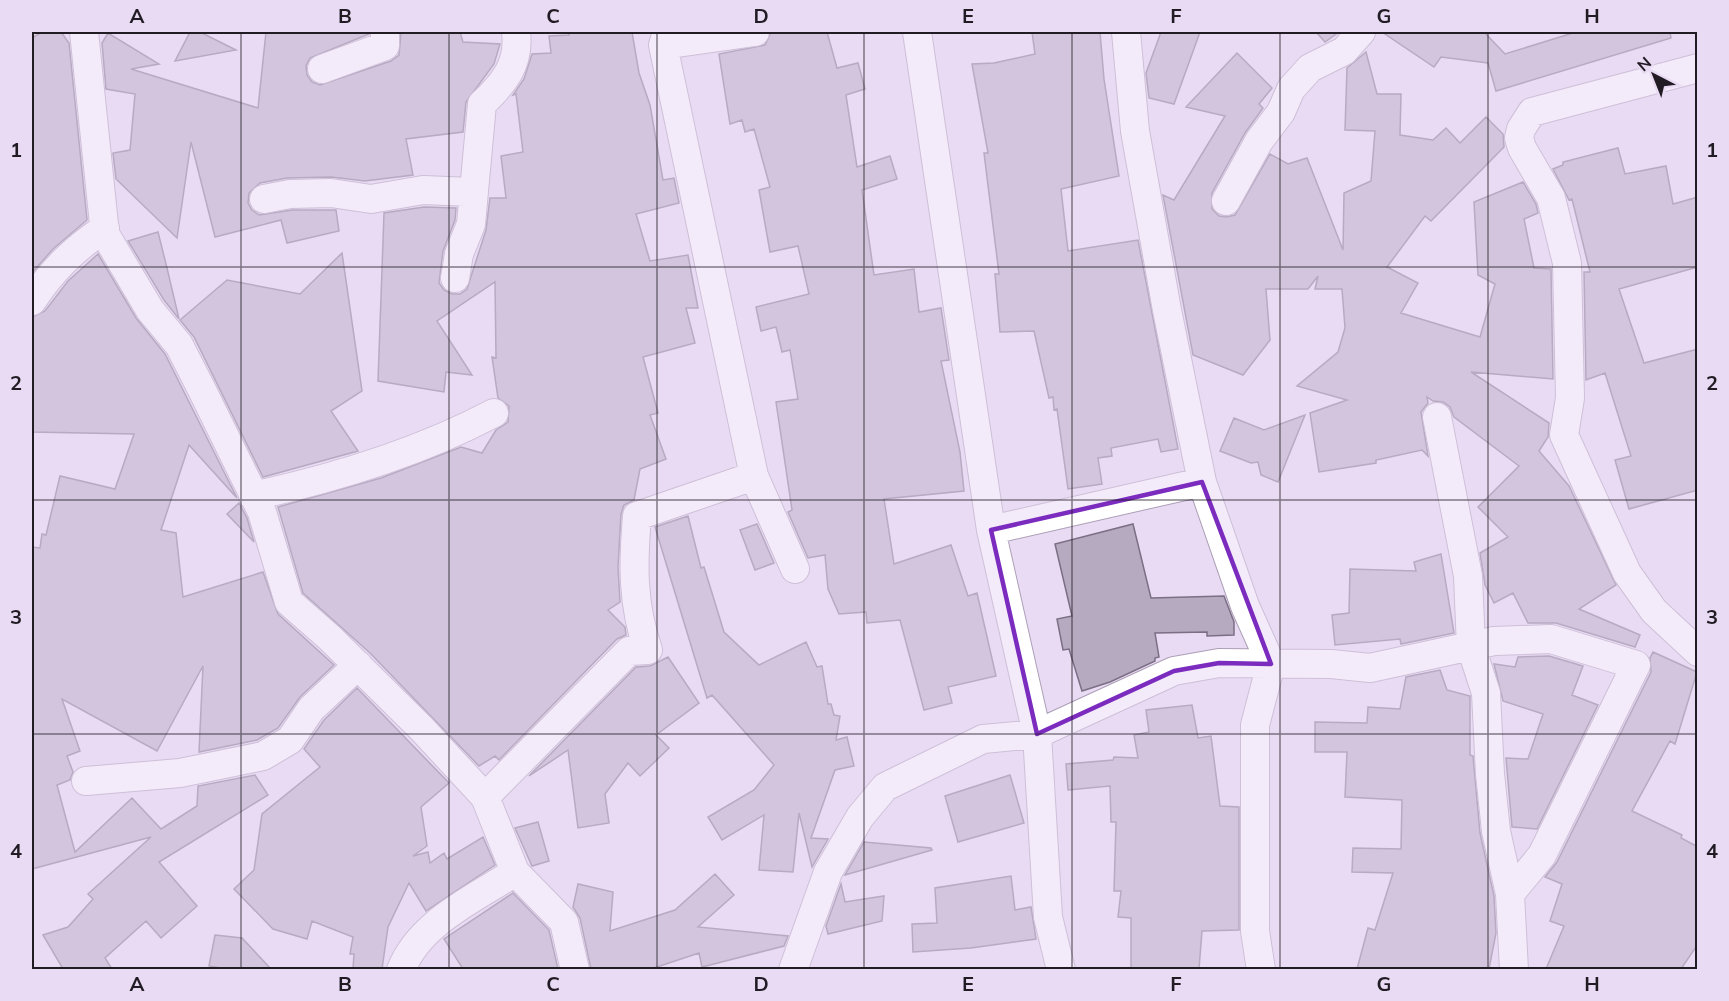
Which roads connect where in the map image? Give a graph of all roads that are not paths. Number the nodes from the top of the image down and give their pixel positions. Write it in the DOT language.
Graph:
graph roads {
  1 [pos="84,32"];
  2 [pos="385,32"];
  3 [pos="516,32"];
  4 [pos="755,32"];
  5 [pos="917,32"];
  6 [pos="1126,32"];
  7 [pos="1361,32"];
  8 [pos="665,38"];
  9 [pos="1698,68"];
  10 [pos="322,69"];
  11 [pos="472,192"];
  12 [pos="264,199"];
  13 [pos="1226,201"];
  14 [pos="105,228"];
  15 [pos="455,278"];
  16 [pos="32,301"];
  17 [pos="494,413"];
  18 [pos="1437,417"];
  19 [pos="754,476"];
  20 [pos="1202,482"];
  21 [pos="253,496"];
  22 [pos="991,530"];
  23 [pos="795,569"];
  24 [pos="1471,647"];
  25 [pos="1698,652"];
  26 [pos="1271,664"];
  27 [pos="358,665"];
  28 [pos="1037,734"];
  29 [pos="86,781"];
  30 [pos="485,797"];
  31 [pos="515,872"];
  32 [pos="1510,894"];
  33 [pos="401,969"];
  34 [pos="574,969"];
  35 [pos="793,969"];
  36 [pos="1061,969"];
  37 [pos="1261,969"];
  38 [pos="1514,969"];
  1 -- 14 [label="street"];
  2 -- 10 [label="street"];
  3 -- 11 [label="street"];
  4 -- 8 [label="street"];
  5 -- 22 [label="street"];
  6 -- 20 [label="street"];
  7 -- 13 [label="street"];
  8 -- 19 [label="street"];
  9 -- 25 [label="street"];
  11 -- 12 [label="street"];
  11 -- 15 [label="street"];
  14 -- 16 [label="street"];
  14 -- 21 [label="street"];
  17 -- 21 [label="street"];
  18 -- 24 [label="street"];
  19 -- 23 [label="street"];
  19 -- 30 [label="street"];
  20 -- 22 [label="street"];
  20 -- 26 [label="street"];
  21 -- 27 [label="street"];
  22 -- 28 [label="street"];
  24 -- 26 [label="street"];
  24 -- 32 [label="street"];
  24 -- 32 [label="street"];
  26 -- 28 [label="street"];
  26 -- 37 [label="street"];
  27 -- 29 [label="street"];
  27 -- 30 [label="street"];
  28 -- 35 [label="street"];
  28 -- 36 [label="street"];
  30 -- 31 [label="street"];
  31 -- 33 [label="street"];
  31 -- 34 [label="street"];
  32 -- 38 [label="street"];
}
